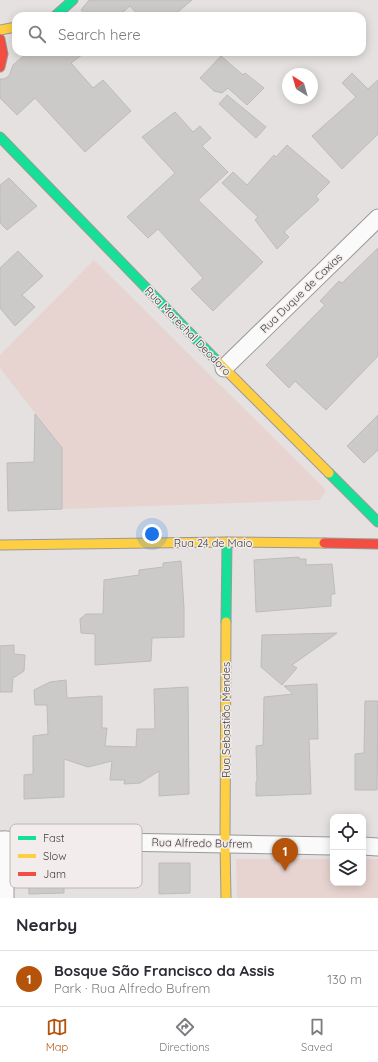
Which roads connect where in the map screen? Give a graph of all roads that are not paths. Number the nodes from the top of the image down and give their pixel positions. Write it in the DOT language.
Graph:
graph roads {
  1 [pos="73,0"];
  2 [pos="59,12"];
  3 [pos="12,27"];
  4 [pos="0,30"];
  5 [pos="0,39"];
  6 [pos="11,56"];
  7 [pos="0,67"];
  8 [pos="0,137"];
  9 [pos="378,218"];
  10 [pos="224,368"];
  11 [pos="378,522"];
  12 [pos="227,542"];
  13 [pos="378,544"];
  14 [pos="0,545"];
  15 [pos="3,840"];
  16 [pos="142,843"];
  17 [pos="225,844"];
  18 [pos="330,846"];
  19 [pos="366,846"];
  20 [pos="378,846"];
  21 [pos="5,898"];
  22 [pos="226,898"];
  1 -- 2 [label="street"];
  3 -- 4 [label="street"];
  5 -- 7 [label="street"];
  6 -- 7 [label="street"];
  8 -- 10 [label="street, Rua Marechal Deodoro"];
  9 -- 10 [label="street, Rua Duque de Caxias"];
  10 -- 11 [label="street, Rua Marechal Deodoro"];
  12 -- 13 [label="street, Rua 24 de Maio"];
  12 -- 14 [label="street, Rua 24 de Maio"];
  12 -- 17 [label="street, Rua Sebastião Mendes"];
  15 -- 21 [label="street"];
  16 -- 17 [label="street, Rua Alfredo Bufrem"];
  17 -- 18 [label="street, Rua Alfredo Bufrem"];
  17 -- 22 [label="street, Rua Sebastião Mendes"];
  19 -- 20 [label="street"];
}
